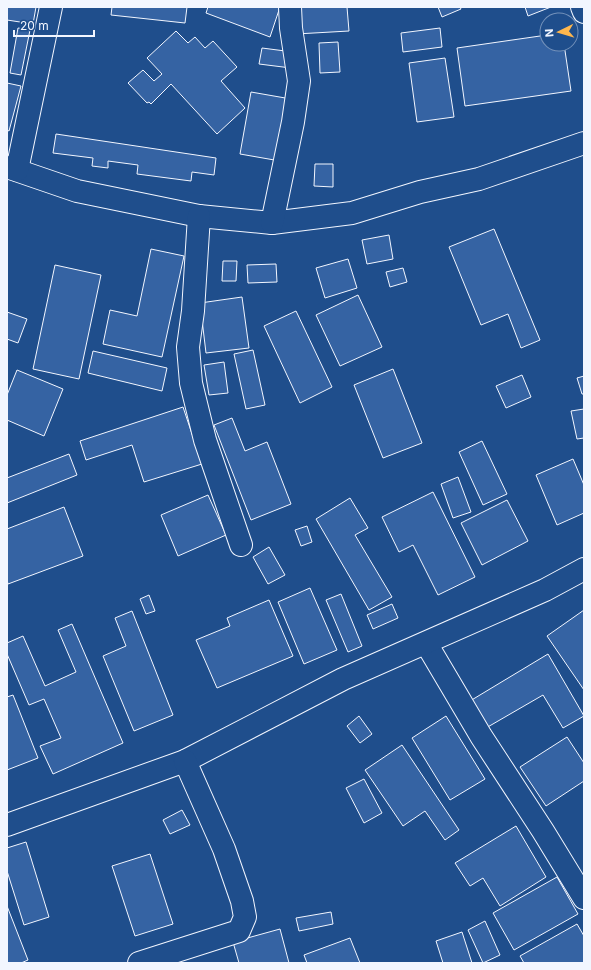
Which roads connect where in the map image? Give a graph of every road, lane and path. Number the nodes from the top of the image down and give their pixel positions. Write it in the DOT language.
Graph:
graph roads {
  1 [pos="51,7"];
  2 [pos="290,7"];
  3 [pos="582,7"];
  4 [pos="584,12"];
  5 [pos="584,143"];
  6 [pos="12,168"];
  7 [pos="199,216"];
  8 [pos="272,223"];
  9 [pos="241,545"];
  10 [pos="584,569"];
  11 [pos="426,643"];
  12 [pos="185,762"];
  13 [pos="7,825"];
  14 [pos="584,898"];
  15 [pos="139,963"];
  1 -- 6 [label="street"];
  2 -- 8 [label="street"];
  3 -- 4 [label="street"];
  5 -- 8 [label="street"];
  6 -- 7 [label="street"];
  7 -- 8 [label="street"];
  7 -- 9 [label="street"];
  10 -- 11 [label="street"];
  11 -- 12 [label="street"];
  11 -- 14 [label="street"];
  12 -- 13 [label="street"];
  12 -- 15 [label="street"];
}
